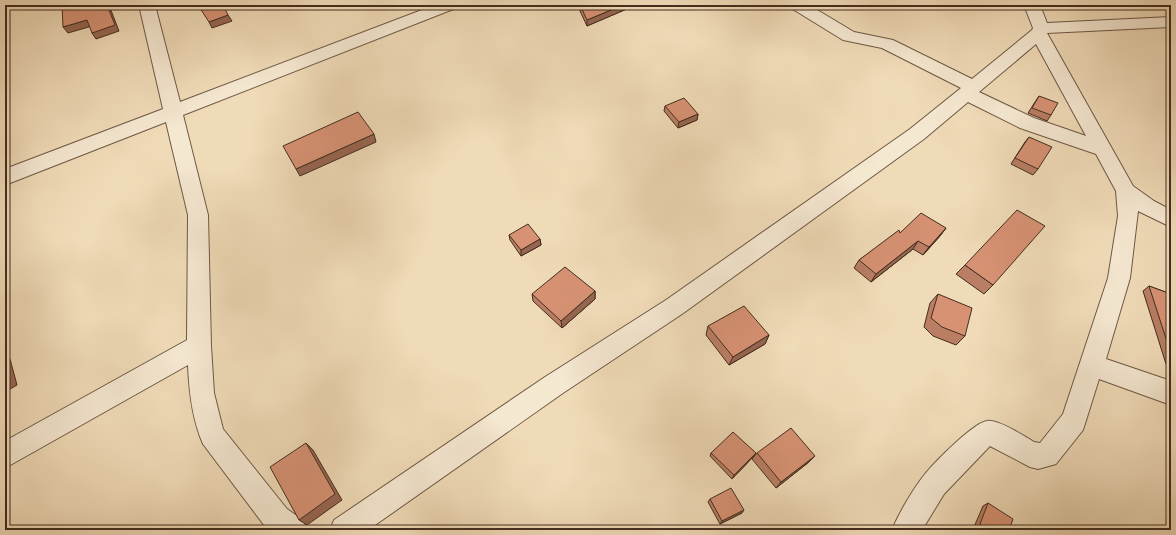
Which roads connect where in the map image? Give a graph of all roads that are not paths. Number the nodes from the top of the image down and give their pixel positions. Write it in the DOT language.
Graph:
graph roads {
  1 [pos="147,5"];
  2 [pos="450,5"];
  3 [pos="797,5"];
  4 [pos="1032,5"];
  5 [pos="1171,22"];
  6 [pos="1040,30"];
  7 [pos="970,90"];
  8 [pos="172,112"];
  9 [pos="1105,150"];
  10 [pos="5,177"];
  11 [pos="1126,191"];
  12 [pos="1171,219"];
  13 [pos="199,346"];
  14 [pos="1091,365"];
  15 [pos="1171,393"];
  16 [pos="5,455"];
  17 [pos="293,530"];
  18 [pos="344,530"];
  19 [pos="906,530"];
  1 -- 8 [label="street"];
  2 -- 8 [label="street"];
  3 -- 7 [label="street"];
  4 -- 6 [label="street"];
  5 -- 6 [label="street"];
  6 -- 7 [label="street"];
  6 -- 9 [label="street"];
  7 -- 9 [label="street"];
  7 -- 18 [label="street"];
  8 -- 10 [label="street"];
  8 -- 13 [label="street"];
  9 -- 11 [label="street"];
  11 -- 12 [label="street"];
  11 -- 14 [label="street"];
  13 -- 16 [label="street"];
  13 -- 17 [label="street"];
  14 -- 15 [label="street"];
  14 -- 19 [label="street"];
}
